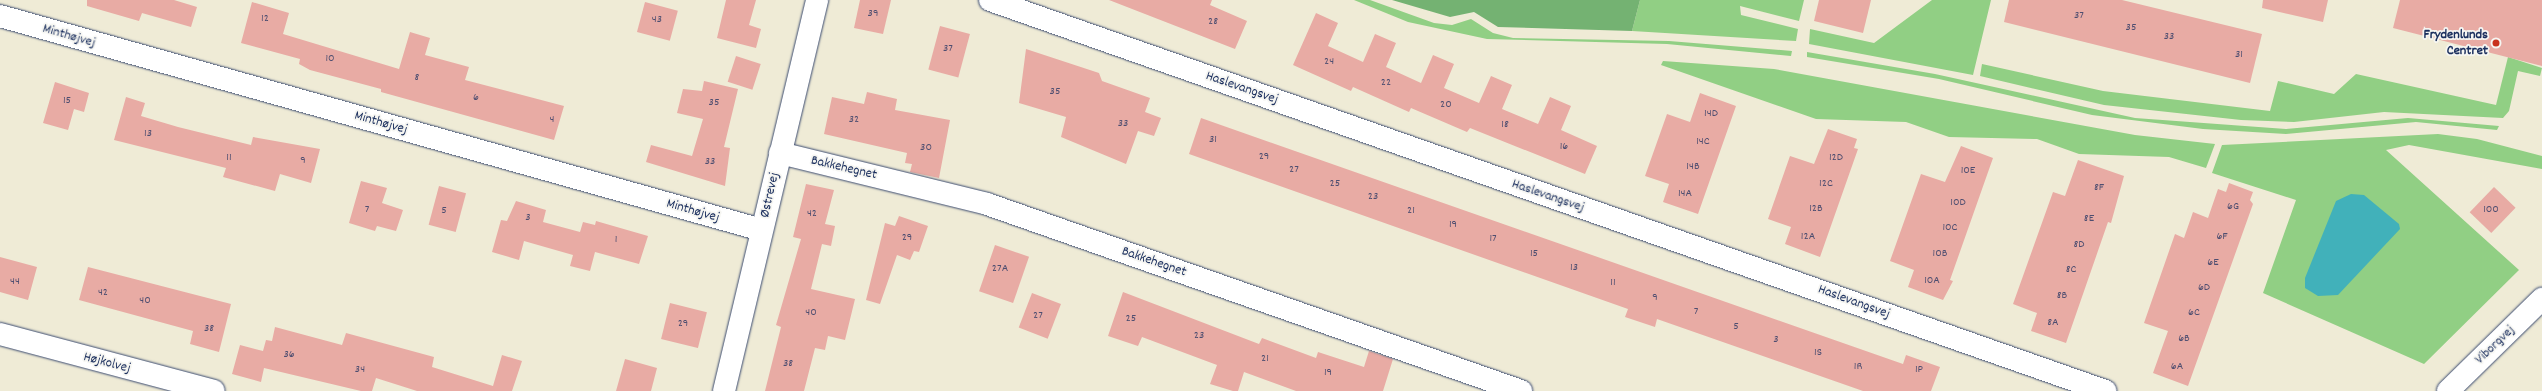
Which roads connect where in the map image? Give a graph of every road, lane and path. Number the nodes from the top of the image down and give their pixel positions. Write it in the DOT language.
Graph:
graph roads {
  1 [pos="817,0"];
  2 [pos="990,0"];
  3 [pos="0,16"];
  4 [pos="780,153"];
  5 [pos="762,230"];
  6 [pos="2542,299"];
  7 [pos="0,334"];
  8 [pos="214,391"];
  9 [pos="724,391"];
  10 [pos="1521,391"];
  11 [pos="2105,391"];
  12 [pos="2448,391"];
  1 -- 4 [label="street, Østrevej"];
  2 -- 11 [label="street, Haslevangsvej"];
  3 -- 5 [label="street, Minthøjvej"];
  4 -- 5 [label="street, Østrevej"];
  4 -- 10 [label="street, Bakkehegnet"];
  5 -- 9 [label="street, Østrevej"];
  6 -- 12 [label="street, Viborgvej"];
  7 -- 8 [label="street, Højkolvej"];
}
